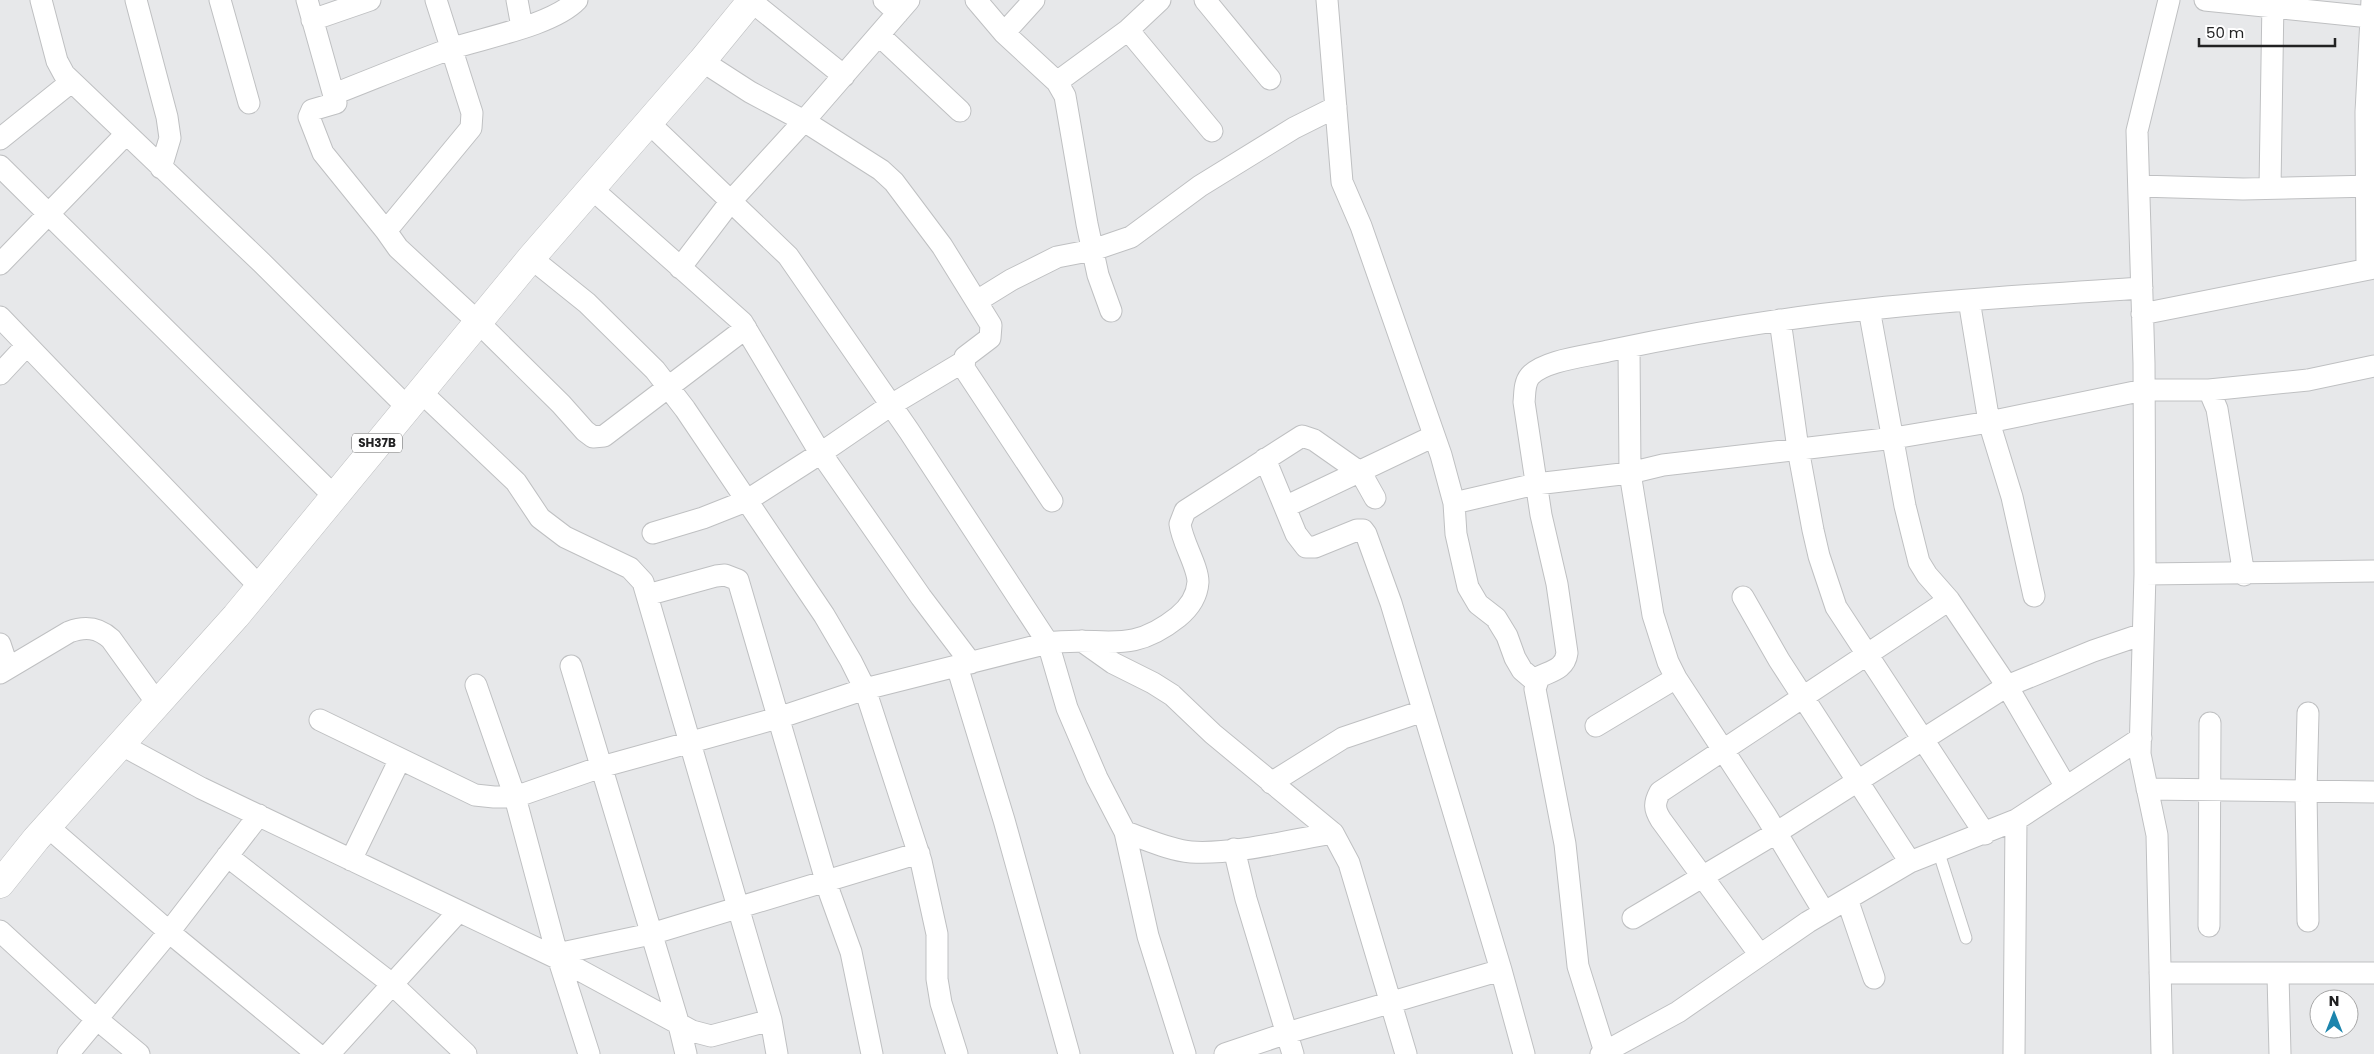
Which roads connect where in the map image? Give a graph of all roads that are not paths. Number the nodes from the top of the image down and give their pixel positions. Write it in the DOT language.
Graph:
graph roads {
  1 [pos="41,0"];
  2 [pos="136,0"];
  3 [pos="220,0"];
  4 [pos="370,0"];
  5 [pos="436,0"];
  6 [pos="517,0"];
  7 [pos="577,0"];
  8 [pos="976,0"];
  9 [pos="1034,0"];
  10 [pos="1160,0"];
  11 [pos="1205,0"];
  12 [pos="1327,0"];
  13 [pos="2169,0"];
  14 [pos="2205,0"];
  15 [pos="746,2"];
  16 [pos="897,4"];
  17 [pos="2273,4"];
  18 [pos="2371,8"];
  19 [pos="310,10"];
  20 [pos="522,27"];
  21 [pos="1128,30"];
  22 [pos="1004,33"];
  23 [pos="880,36"];
  24 [pos="451,49"];
  25 [pos="702,60"];
  26 [pos="844,76"];
  27 [pos="1270,79"];
  28 [pos="71,82"];
  29 [pos="1057,82"];
  30 [pos="334,94"];
  31 [pos="249,103"];
  32 [pos="1336,107"];
  33 [pos="960,111"];
  34 [pos="804,121"];
  35 [pos="649,123"];
  36 [pos="1212,131"];
  37 [pos="126,134"];
  38 [pos="0,139"];
  39 [pos="0,166"];
  40 [pos="161,168"];
  41 [pos="2139,186"];
  42 [pos="2371,186"];
  43 [pos="591,188"];
  44 [pos="2270,188"];
  45 [pos="731,201"];
  46 [pos="49,214"];
  47 [pos="386,231"];
  48 [pos="1093,250"];
  49 [pos="531,258"];
  50 [pos="0,264"];
  51 [pos="680,268"];
  52 [pos="2371,269"];
  53 [pos="2142,288"];
  54 [pos="1969,300"];
  55 [pos="977,301"];
  56 [pos="1869,309"];
  57 [pos="1111,311"];
  58 [pos="2142,314"];
  59 [pos="0,317"];
  60 [pos="1780,320"];
  61 [pos="478,322"];
  62 [pos="746,328"];
  63 [pos="27,345"];
  64 [pos="1629,347"];
  65 [pos="963,362"];
  66 [pos="2374,366"];
  67 [pos="0,374"];
  68 [pos="667,386"];
  69 [pos="2144,390"];
  70 [pos="2209,390"];
  71 [pos="414,399"];
  72 [pos="891,405"];
  73 [pos="1989,422"];
  74 [pos="1434,436"];
  75 [pos="1894,438"];
  76 [pos="1798,449"];
  77 [pos="821,453"];
  78 [pos="1265,458"];
  79 [pos="1361,473"];
  80 [pos="1630,473"];
  81 [pos="1536,484"];
  82 [pos="334,496"];
  83 [pos="1375,498"];
  84 [pos="746,501"];
  85 [pos="1052,501"];
  86 [pos="1454,503"];
  87 [pos="1284,507"];
  88 [pos="653,533"];
  89 [pos="2374,571"];
  90 [pos="2145,574"];
  91 [pos="2244,575"];
  92 [pos="260,586"];
  93 [pos="647,595"];
  94 [pos="2034,596"];
  95 [pos="1743,597"];
  96 [pos="1949,600"];
  97 [pos="2143,634"];
  98 [pos="1082,641"];
  99 [pos="1048,643"];
  100 [pos="0,644"];
  101 [pos="1868,656"];
  102 [pos="964,665"];
  103 [pos="571,666"];
  104 [pos="4,671"];
  105 [pos="1676,678"];
  106 [pos="1536,682"];
  107 [pos="476,685"];
  108 [pos="2007,686"];
  109 [pos="865,689"];
  110 [pos="1804,698"];
  111 [pos="157,703"];
  112 [pos="1423,711"];
  113 [pos="2308,713"];
  114 [pos="778,718"];
  115 [pos="320,720"];
  116 [pos="2210,723"];
  117 [pos="1596,726"];
  118 [pos="2141,738"];
  119 [pos="1923,741"];
  120 [pos="691,743"];
  121 [pos="120,744"];
  122 [pos="1723,751"];
  123 [pos="400,759"];
  124 [pos="601,767"];
  125 [pos="1857,781"];
  126 [pos="1271,783"];
  127 [pos="2066,787"];
  128 [pos="2147,789"];
  129 [pos="2210,790"];
  130 [pos="2306,791"];
  131 [pos="2374,792"];
  132 [pos="515,797"];
  133 [pos="258,815"];
  134 [pos="2016,820"];
  135 [pos="47,826"];
  136 [pos="1125,832"];
  137 [pos="1333,833"];
  138 [pos="1776,833"];
  139 [pos="1985,834"];
  140 [pos="1234,849"];
  141 [pos="1938,850"];
  142 [pos="919,853"];
  143 [pos="227,856"];
  144 [pos="351,860"];
  145 [pos="1910,862"];
  146 [pos="1702,875"];
  147 [pos="826,880"];
  148 [pos="0,884"];
  149 [pos="1847,899"];
  150 [pos="740,908"];
  151 [pos="458,912"];
  152 [pos="1824,912"];
  153 [pos="1633,918"];
  154 [pos="2308,921"];
  155 [pos="2209,926"];
  156 [pos="0,931"];
  157 [pos="169,932"];
  158 [pos="651,934"];
  159 [pos="1966,938"];
  160 [pos="1760,955"];
  161 [pos="558,957"];
  162 [pos="1501,970"];
  163 [pos="2160,973"];
  164 [pos="2374,973"];
  165 [pos="2278,974"];
  166 [pos="1874,978"];
  167 [pos="392,984"];
  168 [pos="1391,1003"];
  169 [pos="98,1020"];
  170 [pos="771,1020"];
  171 [pos="679,1025"];
  172 [pos="1287,1033"];
  173 [pos="1603,1053"];
  174 [pos="68,1054"];
  175 [pos="138,1054"];
  176 [pos="316,1054"];
  177 [pos="329,1054"];
  178 [pos="466,1054"];
  179 [pos="589,1054"];
  180 [pos="686,1054"];
  181 [pos="777,1054"];
  182 [pos="872,1054"];
  183 [pos="957,1054"];
  184 [pos="1068,1054"];
  185 [pos="1185,1054"];
  186 [pos="1226,1054"];
  187 [pos="1293,1054"];
  188 [pos="1406,1054"];
  189 [pos="1524,1054"];
  190 [pos="2014,1054"];
  191 [pos="2162,1054"];
  192 [pos="2280,1054"];
  1 -- 28 [label="street"];
  2 -- 40 [label="street"];
  3 -- 31 [label="street"];
  4 -- 19 [label="street"];
  5 -- 24 [label="street"];
  6 -- 20 [label="street"];
  7 -- 20 [label="street"];
  8 -- 22 [label="street"];
  9 -- 22 [label="street"];
  10 -- 21 [label="street"];
  11 -- 27 [label="street"];
  12 -- 32 [label="street"];
  13 -- 41 [label="street"];
  14 -- 17 [label="street"];
  15 -- 25 [label="main road, SH37B"];
  15 -- 26 [label="street"];
  16 -- 23 [label="street"];
  17 -- 18 [label="street"];
  17 -- 44 [label="street"];
  18 -- 42 [label="street"];
  19 -- 30 [label="street"];
  20 -- 24 [label="street"];
  21 -- 29 [label="street"];
  21 -- 36 [label="street"];
  22 -- 29 [label="street"];
  23 -- 26 [label="street"];
  23 -- 33 [label="street"];
  24 -- 30 [label="street"];
  24 -- 47 [label="street"];
  25 -- 34 [label="street"];
  25 -- 35 [label="main road, SH37B"];
  26 -- 34 [label="street"];
  28 -- 37 [label="street"];
  28 -- 38 [label="street"];
  29 -- 48 [label="street"];
  30 -- 47 [label="street"];
  32 -- 48 [label="street"];
  32 -- 74 [label="street"];
  34 -- 45 [label="street"];
  34 -- 55 [label="street"];
  35 -- 43 [label="main road, SH37B"];
  35 -- 45 [label="street"];
  37 -- 40 [label="street"];
  37 -- 46 [label="street"];
  39 -- 46 [label="street"];
  40 -- 71 [label="street"];
  41 -- 44 [label="street"];
  41 -- 53 [label="street"];
  42 -- 44 [label="street"];
  42 -- 52 [label="street"];
  43 -- 49 [label="main road, SH37B"];
  43 -- 51 [label="street"];
  45 -- 51 [label="street"];
  45 -- 72 [label="street"];
  46 -- 50 [label="street"];
  46 -- 82 [label="street"];
  47 -- 61 [label="street"];
  48 -- 55 [label="street"];
  48 -- 57 [label="street"];
  49 -- 61 [label="main road, SH37B"];
  49 -- 68 [label="street"];
  51 -- 62 [label="street"];
  52 -- 58 [label="street"];
  53 -- 54 [label="street"];
  53 -- 58 [label="street"];
  54 -- 56 [label="street"];
  54 -- 73 [label="street"];
  55 -- 65 [label="street"];
  56 -- 60 [label="street"];
  56 -- 75 [label="street"];
  58 -- 69 [label="street"];
  59 -- 63 [label="street"];
  60 -- 64 [label="street"];
  60 -- 76 [label="street"];
  61 -- 68 [label="street"];
  61 -- 71 [label="main road, SH37B"];
  62 -- 68 [label="street"];
  62 -- 77 [label="street"];
  63 -- 67 [label="street"];
  63 -- 92 [label="street"];
  64 -- 80 [label="street"];
  64 -- 81 [label="street"];
  65 -- 72 [label="street"];
  65 -- 85 [label="street"];
  66 -- 70 [label="street"];
  68 -- 84 [label="street"];
  69 -- 70 [label="street"];
  69 -- 73 [label="street"];
  69 -- 90 [label="street"];
  70 -- 91 [label="street"];
  71 -- 82 [label="main road, SH37B"];
  71 -- 93 [label="street"];
  72 -- 77 [label="street"];
  72 -- 99 [label="street"];
  73 -- 75 [label="street"];
  73 -- 94 [label="street"];
  74 -- 79 [label="street"];
  74 -- 86 [label="street"];
  75 -- 76 [label="street"];
  75 -- 96 [label="street"];
  76 -- 80 [label="street"];
  76 -- 101 [label="street"];
  77 -- 84 [label="street"];
  77 -- 102 [label="street"];
  78 -- 79 [label="street"];
  78 -- 87 [label="street"];
  78 -- 98 [label="street"];
  79 -- 83 [label="street"];
  79 -- 87 [label="street"];
  80 -- 81 [label="street"];
  80 -- 105 [label="street"];
  81 -- 86 [label="street"];
  81 -- 106 [label="street"];
  82 -- 92 [label="main road, SH37B"];
  84 -- 88 [label="street"];
  84 -- 109 [label="street"];
  86 -- 106 [label="street"];
  87 -- 112 [label="street"];
  89 -- 91 [label="street"];
  90 -- 91 [label="street"];
  90 -- 97 [label="street"];
  92 -- 111 [label="main road, SH37B"];
  93 -- 114 [label="street"];
  93 -- 120 [label="street"];
  95 -- 110 [label="street"];
  96 -- 101 [label="street"];
  96 -- 108 [label="street"];
  97 -- 108 [label="street"];
  97 -- 118 [label="street"];
  98 -- 99 [label="street"];
  98 -- 126 [label="street"];
  99 -- 102 [label="street"];
  99 -- 136 [label="street"];
  100 -- 104 [label="street"];
  101 -- 110 [label="street"];
  101 -- 119 [label="street"];
  102 -- 109 [label="street"];
  102 -- 184 [label="street"];
  103 -- 124 [label="street"];
  104 -- 111 [label="street"];
  105 -- 117 [label="street"];
  105 -- 122 [label="street"];
  106 -- 173 [label="street"];
  107 -- 132 [label="street"];
  108 -- 119 [label="street"];
  108 -- 127 [label="street"];
  109 -- 114 [label="street"];
  109 -- 142 [label="street"];
  110 -- 122 [label="street"];
  110 -- 125 [label="street"];
  111 -- 121 [label="main road, SH37B"];
  112 -- 126 [label="street"];
  112 -- 162 [label="street"];
  113 -- 130 [label="street"];
  114 -- 120 [label="street"];
  114 -- 147 [label="street"];
  115 -- 123 [label="street"];
  116 -- 129 [label="street"];
  118 -- 127 [label="street"];
  118 -- 128 [label="street"];
  119 -- 125 [label="street"];
  119 -- 139 [label="street"];
  120 -- 124 [label="street"];
  120 -- 150 [label="street"];
  121 -- 133 [label="street"];
  121 -- 135 [label="main road, SH37B"];
  122 -- 138 [label="street"];
  122 -- 146 [label="street"];
  123 -- 132 [label="street"];
  123 -- 144 [label="street"];
  124 -- 132 [label="street"];
  124 -- 158 [label="street"];
  125 -- 138 [label="street"];
  125 -- 145 [label="street"];
  126 -- 137 [label="street"];
  127 -- 134 [label="street"];
  128 -- 129 [label="street"];
  128 -- 163 [label="street"];
  129 -- 130 [label="street"];
  129 -- 155 [label="street"];
  130 -- 131 [label="street"];
  130 -- 154 [label="street"];
  132 -- 161 [label="street"];
  133 -- 143 [label="street"];
  133 -- 144 [label="street"];
  134 -- 139 [label="street"];
  134 -- 190 [label="street"];
  135 -- 148 [label="main road, SH37B"];
  135 -- 157 [label="street"];
  136 -- 140 [label="street"];
  136 -- 185 [label="street"];
  137 -- 140 [label="street"];
  137 -- 168 [label="street"];
  138 -- 146 [label="street"];
  138 -- 152 [label="street"];
  139 -- 141 [label="street"];
  140 -- 172 [label="street"];
  141 -- 145 [label="street"];
  141 -- 159 [label="lane"];
  142 -- 147 [label="street"];
  142 -- 183 [label="street"];
  143 -- 157 [label="street"];
  143 -- 167 [label="street"];
  144 -- 151 [label="street"];
  145 -- 149 [label="street"];
  146 -- 153 [label="street"];
  146 -- 160 [label="street"];
  147 -- 150 [label="street"];
  147 -- 182 [label="street"];
  149 -- 152 [label="street"];
  149 -- 166 [label="street"];
  150 -- 158 [label="street"];
  150 -- 170 [label="street"];
  151 -- 161 [label="street"];
  151 -- 167 [label="street"];
  152 -- 160 [label="street"];
  156 -- 169 [label="street"];
  157 -- 169 [label="street"];
  157 -- 176 [label="street"];
  158 -- 161 [label="street"];
  158 -- 171 [label="street"];
  160 -- 173 [label="street"];
  161 -- 171 [label="street"];
  161 -- 179 [label="street"];
  162 -- 168 [label="street"];
  162 -- 189 [label="street"];
  163 -- 165 [label="street"];
  163 -- 191 [label="street"];
  164 -- 165 [label="street"];
  165 -- 192 [label="street"];
  167 -- 177 [label="street"];
  167 -- 178 [label="street"];
  168 -- 172 [label="street"];
  168 -- 188 [label="street"];
  169 -- 174 [label="street"];
  169 -- 175 [label="street"];
  170 -- 171 [label="street"];
  170 -- 181 [label="street"];
  171 -- 180 [label="street"];
  172 -- 186 [label="street"];
  172 -- 187 [label="street"];
}
